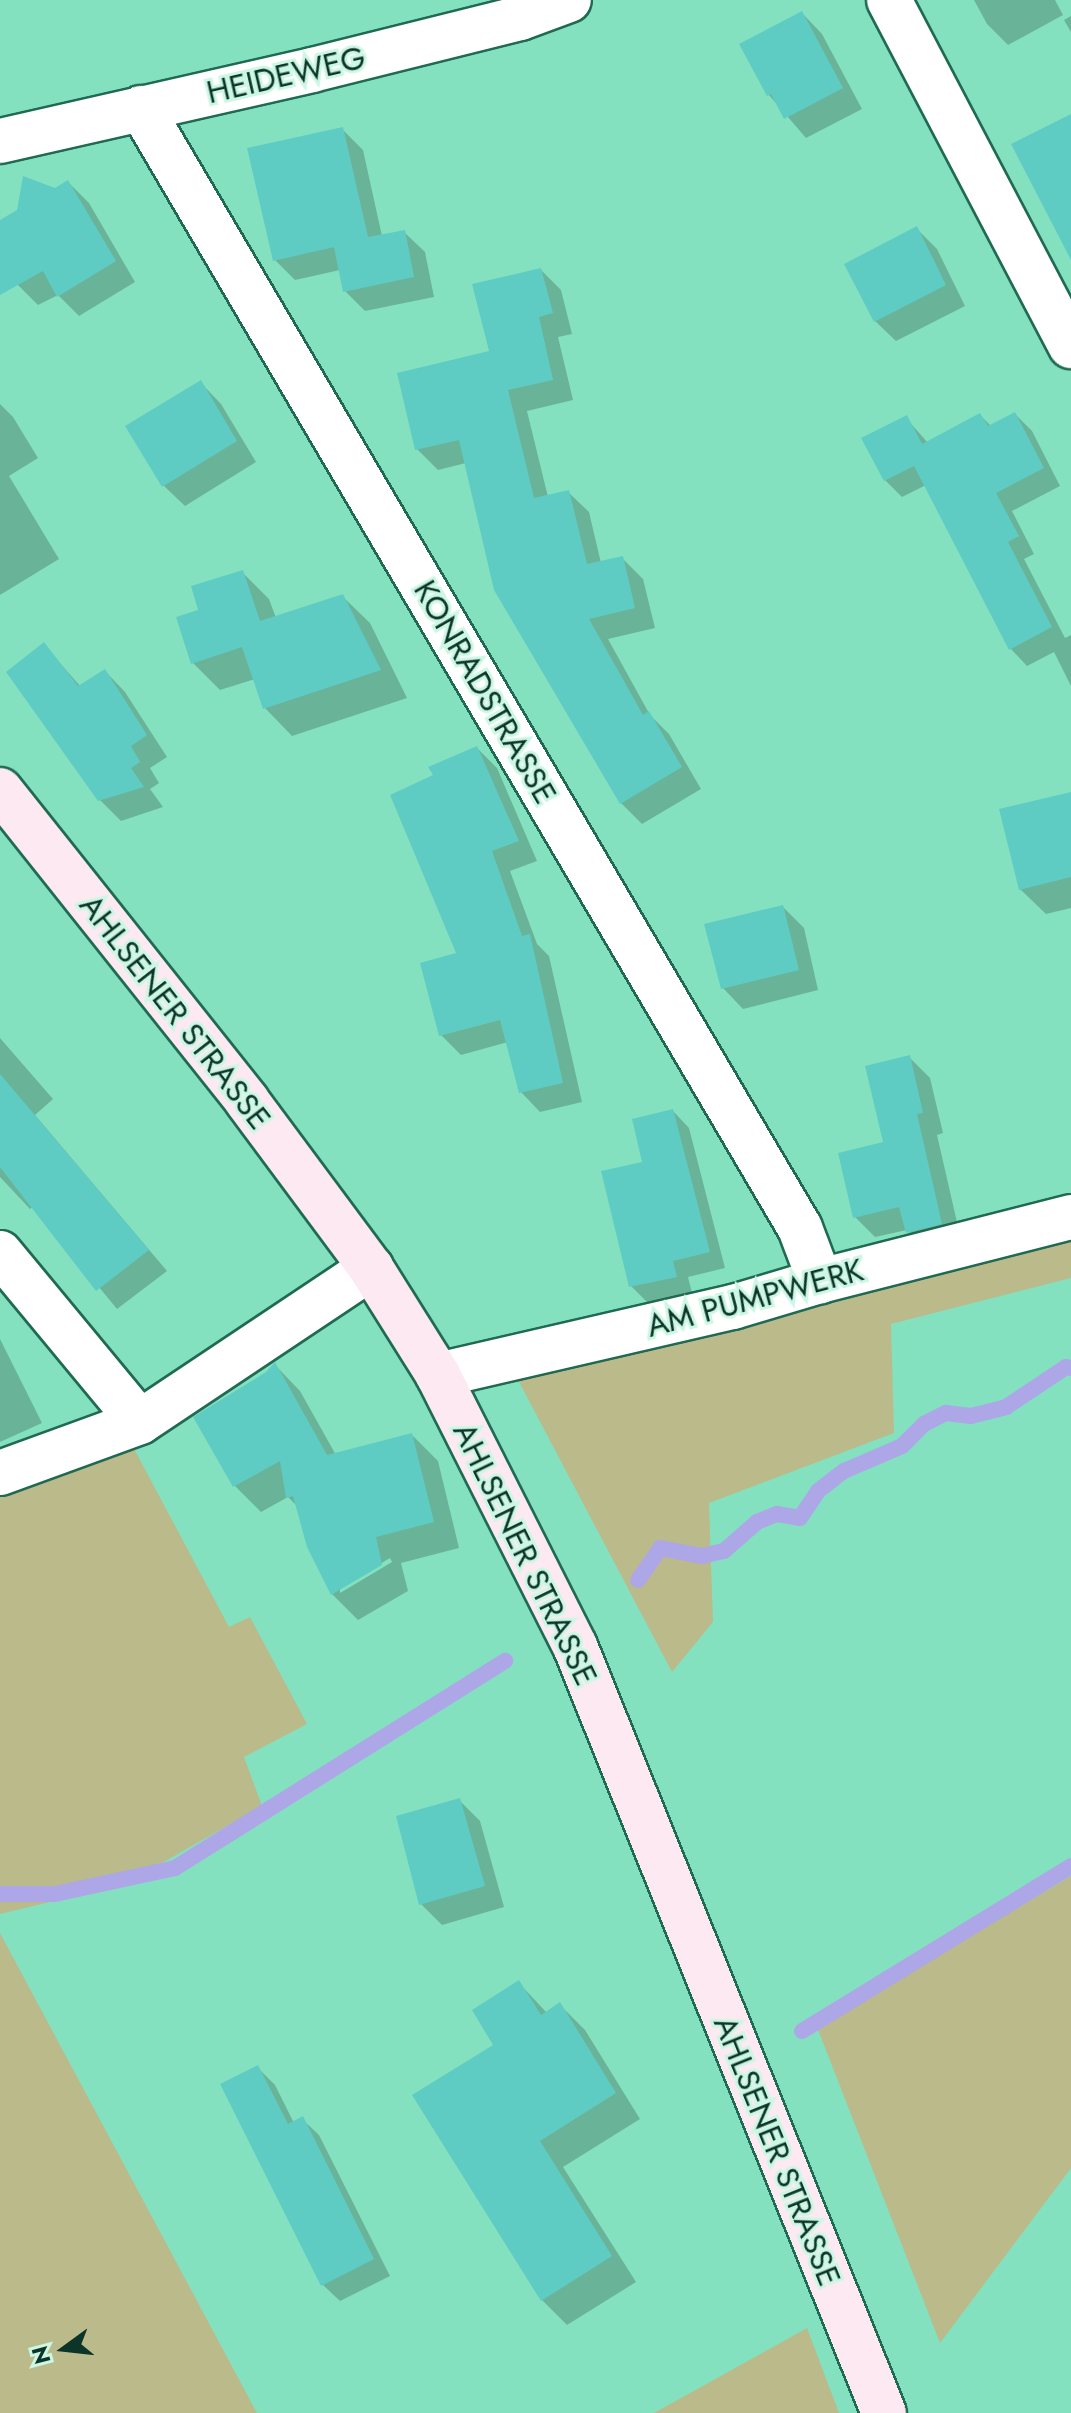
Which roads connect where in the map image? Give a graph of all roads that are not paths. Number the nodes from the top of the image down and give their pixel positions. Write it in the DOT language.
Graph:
graph roads {
  1 [pos="569,0"];
  2 [pos="889,0"];
  3 [pos="141,108"];
  4 [pos="0,141"];
  5 [pos="1071,346"];
  6 [pos="0,790"];
  7 [pos="1071,1217"];
  8 [pos="0,1253"];
  9 [pos="371,1268"];
  10 [pos="820,1281"];
  11 [pos="438,1375"];
  12 [pos="140,1422"];
  13 [pos="0,1473"];
  14 [pos="884,2413"];
  1 -- 3 [label="street, HEIDEWEG"];
  2 -- 5 [label="street"];
  3 -- 4 [label="street, HEIDEWEG"];
  3 -- 10 [label="street, KONRADSTRASSE"];
  6 -- 9 [label="main road, AHLSENER STRASSE"];
  7 -- 10 [label="street, AM PUMPWERK"];
  8 -- 12 [label="street"];
  9 -- 11 [label="main road, AHLSENER STRASSE"];
  9 -- 12 [label="street"];
  10 -- 11 [label="street, AM PUMPWERK"];
  11 -- 14 [label="main road, AHLSENER STRASSE"];
  12 -- 13 [label="street"];
}
